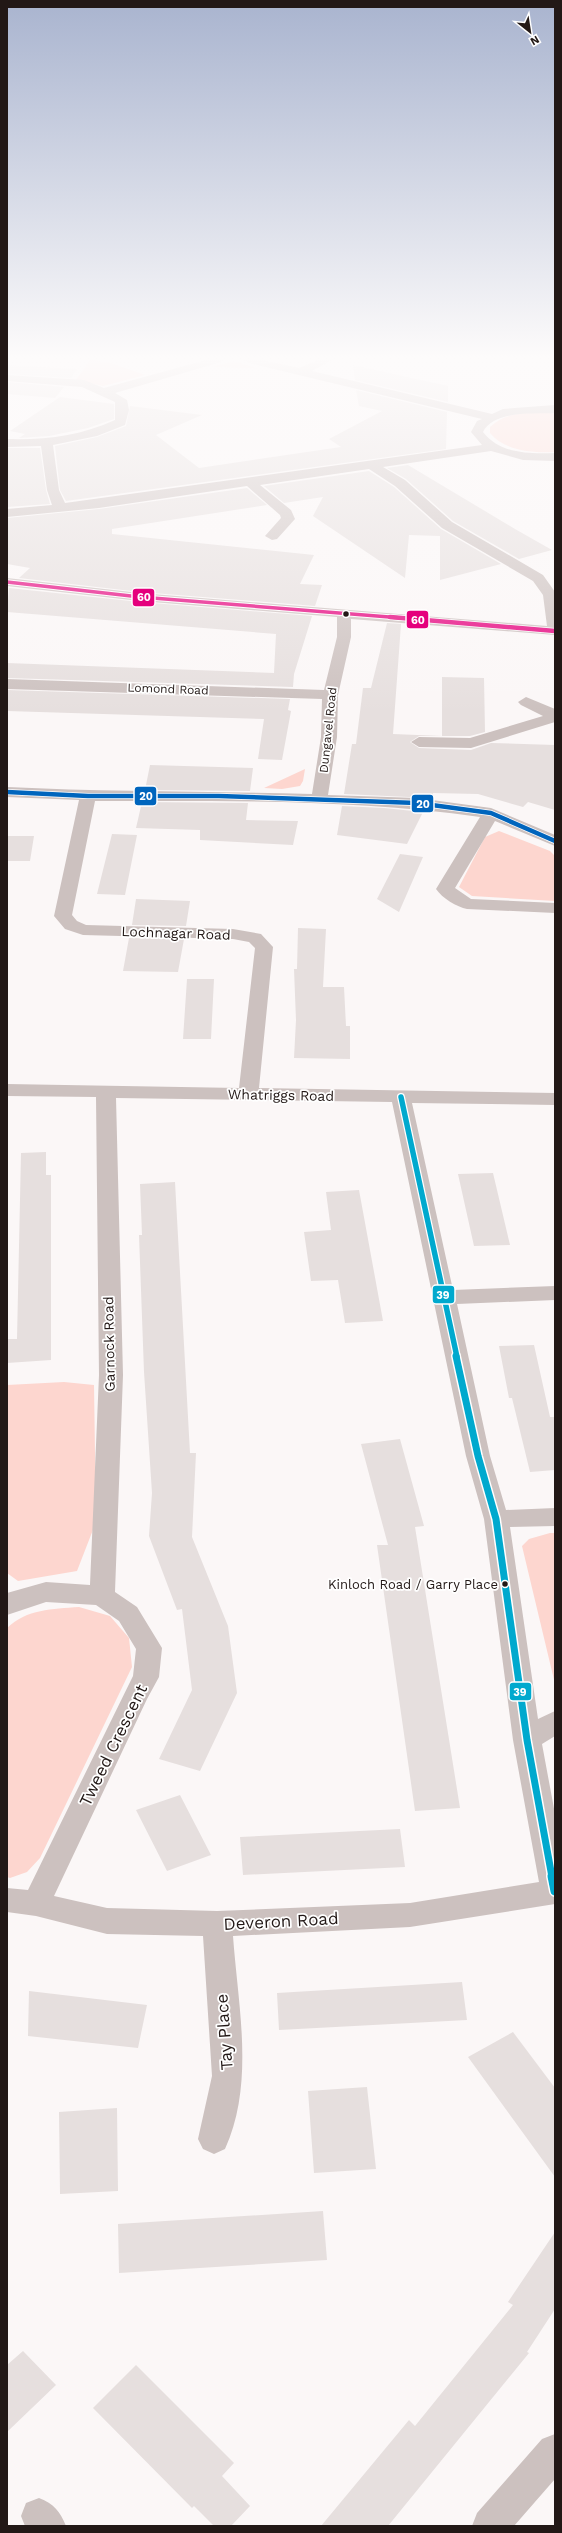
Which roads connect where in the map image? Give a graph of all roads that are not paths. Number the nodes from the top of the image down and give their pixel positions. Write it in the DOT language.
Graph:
graph roads {
  1 [pos="51,478"];
  2 [pos="289,478"];
  3 [pos="393,478"];
  4 [pos="252,484"];
  5 [pos="60,508"];
  6 [pos="7,513"];
  7 [pos="272,536"];
  8 [pos="7,582"];
  9 [pos="344,614"];
  10 [pos="555,628"];
  11 [pos="555,631"];
  12 [pos="7,684"];
  13 [pos="330,695"];
  14 [pos="526,702"];
  15 [pos="555,716"];
  16 [pos="419,742"];
  17 [pos="7,792"];
  18 [pos="88,796"];
  19 [pos="319,799"];
  20 [pos="491,813"];
  21 [pos="555,841"];
  22 [pos="555,908"];
  23 [pos="7,1090"];
  24 [pos="106,1093"];
  25 [pos="248,1095"];
  26 [pos="401,1097"];
  27 [pos="555,1099"];
  28 [pos="555,1293"];
  29 [pos="444,1297"];
  30 [pos="555,1517"];
  31 [pos="496,1519"];
  32 [pos="102,1596"];
  33 [pos="7,1605"];
  34 [pos="555,1722"];
  35 [pos="526,1740"];
  36 [pos="555,1892"];
  37 [pos="7,1900"];
  38 [pos="36,1904"];
  39 [pos="217,1924"];
  40 [pos="214,2139"];
  41 [pos="555,2452"];
  42 [pos="490,2526"];
  1 -- 5 [label="street"];
  2 -- 4 [label="street"];
  3 -- 10 [label="street"];
  4 -- 5 [label="street"];
  4 -- 7 [label="street"];
  5 -- 6 [label="street"];
  8 -- 9 [label="street"];
  9 -- 11 [label="street"];
  9 -- 13 [label="street, Dungavel Road"];
  12 -- 13 [label="street, Lomond Road"];
  13 -- 19 [label="street, Dungavel Road"];
  14 -- 15 [label="street"];
  15 -- 16 [label="street"];
  17 -- 18 [label="street"];
  18 -- 19 [label="street"];
  18 -- 25 [label="street, Lochnagar Road"];
  19 -- 20 [label="street"];
  20 -- 21 [label="street"];
  20 -- 22 [label="street"];
  23 -- 24 [label="street, Whatriggs Road"];
  24 -- 25 [label="street, Whatriggs Road"];
  24 -- 32 [label="street, Garnock Road"];
  25 -- 26 [label="street, Whatriggs Road"];
  26 -- 27 [label="street, Whatriggs Road"];
  26 -- 29 [label="street"];
  28 -- 29 [label="street"];
  29 -- 31 [label="street"];
  30 -- 31 [label="street"];
  31 -- 35 [label="street"];
  32 -- 33 [label="street"];
  32 -- 38 [label="street, Tweed Crescent"];
  34 -- 35 [label="street"];
  35 -- 36 [label="street"];
  36 -- 39 [label="street, Deveron Road"];
  37 -- 38 [label="street, Deveron Road"];
  38 -- 39 [label="street, Deveron Road"];
  39 -- 40 [label="street, Tay Place"];
  41 -- 42 [label="street"];
}
